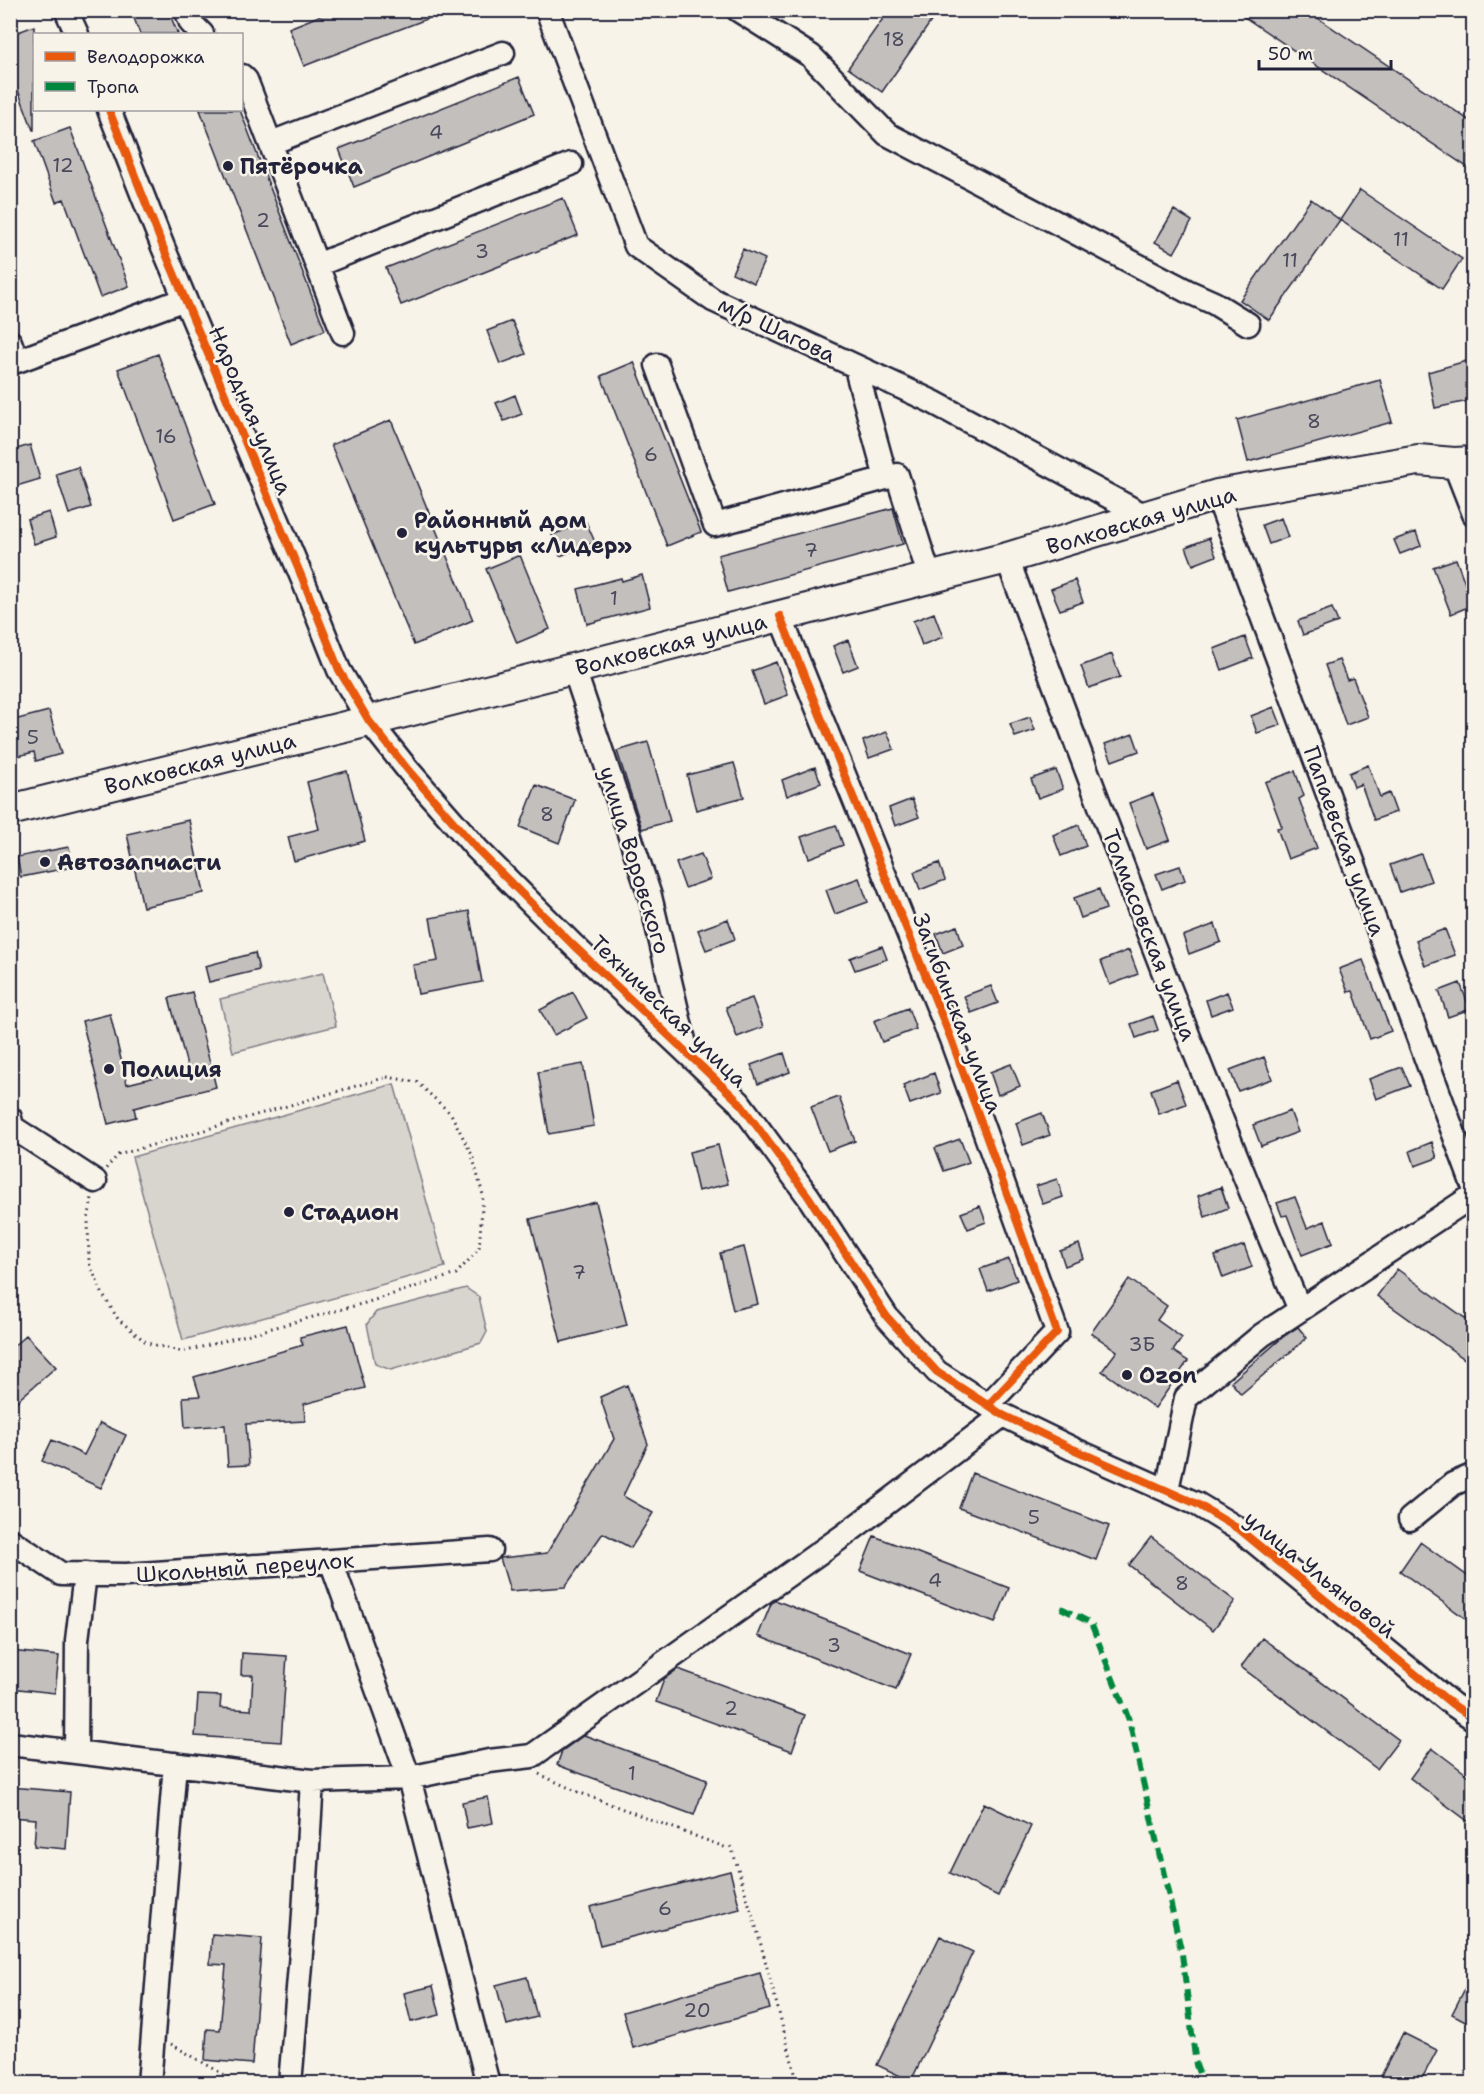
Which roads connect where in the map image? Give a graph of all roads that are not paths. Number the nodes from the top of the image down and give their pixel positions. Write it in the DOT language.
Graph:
graph roads {
  1 [pos="66,10"];
  2 [pos="186,10"];
  3 [pos="550,10"];
  4 [pos="738,10"];
  5 [pos="77,33"];
  6 [pos="200,33"];
  7 [pos="503,53"];
  8 [pos="243,77"];
  9 [pos="109,111"];
  10 [pos="270,143"];
  11 [pos="571,164"];
  12 [pos="317,265"];
  13 [pos="185,299"];
  14 [pos="1248,324"];
  15 [pos="344,333"];
  16 [pos="10,342"];
  17 [pos="657,365"];
  18 [pos="858,376"];
  19 [pos="1463,463"];
  20 [pos="886,478"];
  21 [pos="1217,495"];
  22 [pos="1473,514"];
  23 [pos="1147,517"];
  24 [pos="1007,558"];
  25 [pos="930,578"];
  26 [pos="780,616"];
  27 [pos="574,669"];
  28 [pos="369,721"];
  29 [pos="10,810"];
  30 [pos="687,1053"];
  31 [pos="11,1124"];
  32 [pos="96,1181"];
  33 [pos="1473,1188"];
  34 [pos="1473,1195"];
  35 [pos="1300,1310"];
  36 [pos="995,1410"];
  37 [pos="1473,1475"];
  38 [pos="1167,1490"];
  39 [pos="1410,1519"];
  40 [pos="10,1540"];
  41 [pos="490,1550"];
  42 [pos="331,1561"];
  43 [pos="85,1574"];
  44 [pos="1473,1719"];
  45 [pos="10,1744"];
  46 [pos="76,1752"];
  47 [pos="176,1764"];
  48 [pos="409,1778"];
  49 [pos="312,1780"];
  50 [pos="149,2080"];
  51 [pos="290,2084"];
  52 [pos="488,2084"];
  1 -- 5 [label="street"];
  2 -- 6 [label="street"];
  3 -- 23 [label="street, м/р Шагова"];
  4 -- 14 [label="street"];
  7 -- 10 [label="street"];
  8 -- 10 [label="street"];
  9 -- 13 [label="street, Народная улица"];
  10 -- 12 [label="street"];
  11 -- 12 [label="street"];
  12 -- 15 [label="street"];
  13 -- 16 [label="street"];
  13 -- 28 [label="street, Народная улица"];
  17 -- 20 [label="street"];
  18 -- 20 [label="street"];
  19 -- 21 [label="main road, Волковская улица"];
  19 -- 22 [label="street"];
  20 -- 25 [label="street"];
  21 -- 23 [label="main road, Волковская улица"];
  21 -- 33 [label="street, Папаевская улица"];
  23 -- 24 [label="main road, Волковская улица"];
  24 -- 25 [label="main road, Волковская улица"];
  24 -- 35 [label="street, Толмасовская улица"];
  25 -- 26 [label="main road, Волковская улица"];
  26 -- 27 [label="main road, Волковская улица"];
  26 -- 36 [label="street, Загибинская улица"];
  27 -- 28 [label="main road, Волковская улица"];
  27 -- 30 [label="street, улица Воровского"];
  28 -- 29 [label="main road, Волковская улица"];
  28 -- 30 [label="street, Техническая улица"];
  30 -- 36 [label="street, Техническая улица"];
  31 -- 32 [label="street"];
  34 -- 35 [label="street"];
  35 -- 38 [label="street"];
  36 -- 38 [label="street, улица Ульяновой"];
  36 -- 48 [label="street"];
  37 -- 39 [label="street"];
  38 -- 44 [label="street, улица Ульяновой"];
  40 -- 43 [label="street, Школьный переулок"];
  41 -- 42 [label="street, Школьный переулок"];
  42 -- 43 [label="street, Школьный переулок"];
  42 -- 48 [label="street"];
  43 -- 46 [label="street"];
  45 -- 46 [label="street"];
  46 -- 47 [label="street"];
  47 -- 49 [label="street"];
  47 -- 50 [label="street"];
  48 -- 49 [label="street"];
  48 -- 52 [label="street"];
  49 -- 51 [label="street"];
}
